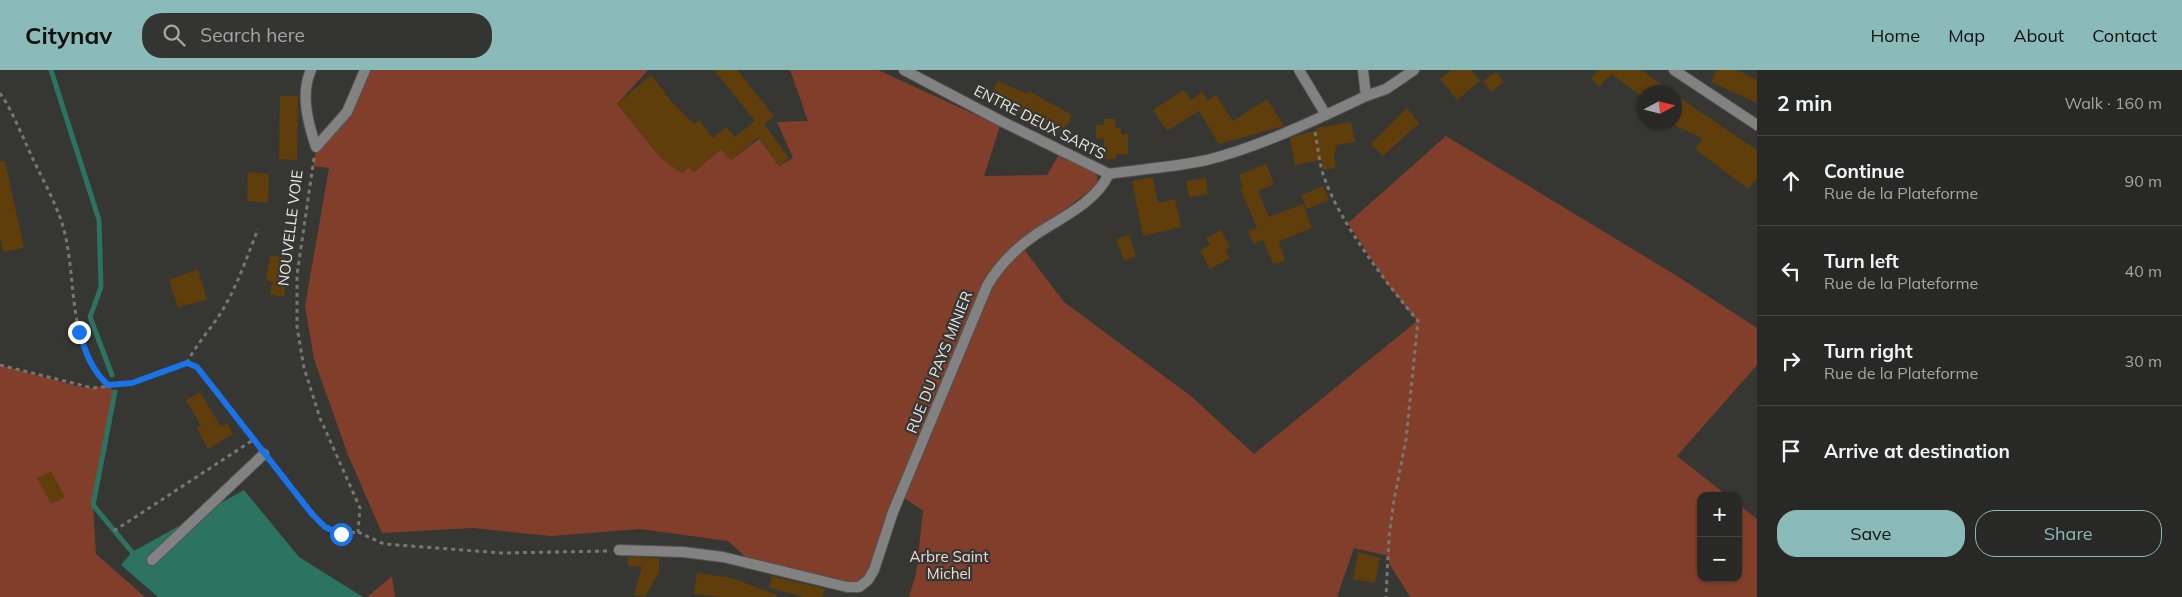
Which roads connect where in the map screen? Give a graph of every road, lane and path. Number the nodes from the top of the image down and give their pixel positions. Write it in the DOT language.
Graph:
graph roads {
  1 [pos="311,70"];
  2 [pos="365,70"];
  3 [pos="904,70"];
  4 [pos="1300,70"];
  5 [pos="1363,70"];
  6 [pos="1414,70"];
  7 [pos="1674,70"];
  8 [pos="0,93"];
  9 [pos="1366,96"];
  10 [pos="1326,115"];
  11 [pos="1312,120"];
  12 [pos="1757,126"];
  13 [pos="316,147"];
  14 [pos="1109,174"];
  15 [pos="258,229"];
  16 [pos="187,363"];
  17 [pos="0,365"];
  18 [pos="108,385"];
  19 [pos="253,440"];
  20 [pos="264,454"];
  21 [pos="114,531"];
  22 [pos="358,532"];
  23 [pos="619,550"];
  24 [pos="152,560"];
  25 [pos="1386,595"];
  1 -- 13 [label="street"];
  2 -- 13 [label="street"];
  3 -- 14 [label="street, ENTRE DEUX SARTS"];
  4 -- 10 [label="street"];
  5 -- 9 [label="street"];
  6 -- 9 [label="street"];
  7 -- 12 [label="street"];
  8 -- 18 [label="path"];
  9 -- 10 [label="street"];
  10 -- 11 [label="street"];
  11 -- 14 [label="street"];
  11 -- 25 [label="path"];
  13 -- 22 [label="path, NOUVELLE VOIE"];
  14 -- 23 [label="street, RUE DU PAYS MINIER"];
  15 -- 16 [label="path"];
  16 -- 18 [label="path"];
  16 -- 19 [label="path"];
  17 -- 18 [label="path"];
  19 -- 20 [label="path"];
  19 -- 21 [label="path"];
  20 -- 22 [label="path"];
  20 -- 24 [label="street"];
  22 -- 23 [label="path"];
}
